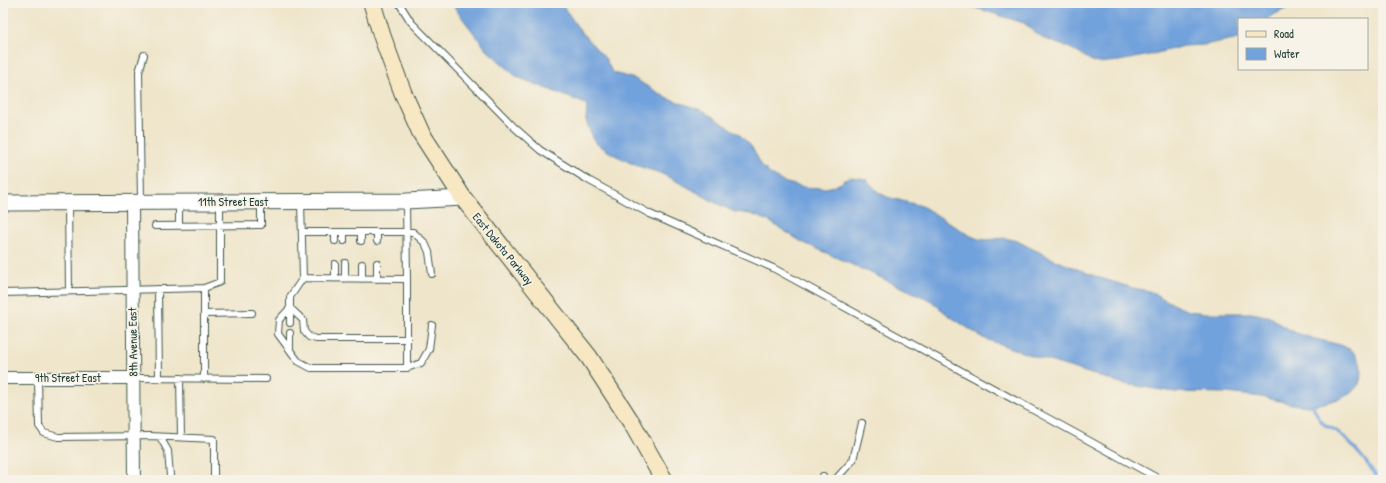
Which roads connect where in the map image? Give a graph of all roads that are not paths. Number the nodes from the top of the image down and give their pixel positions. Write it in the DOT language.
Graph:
graph roads {
  1 [pos="372,3"];
  2 [pos="399,3"];
  3 [pos="144,55"];
  4 [pos="463,198"];
  5 [pos="406,201"];
  6 [pos="220,202"];
  7 [pos="261,202"];
  8 [pos="301,202"];
  9 [pos="3,203"];
  10 [pos="68,203"];
  11 [pos="136,203"];
  12 [pos="180,203"];
  13 [pos="220,225"];
  14 [pos="155,226"];
  15 [pos="179,226"];
  16 [pos="302,232"];
  17 [pos="335,232"];
  18 [pos="344,232"];
  19 [pos="362,232"];
  20 [pos="377,232"];
  21 [pos="406,232"];
  22 [pos="335,241"];
  23 [pos="377,241"];
  24 [pos="344,242"];
  25 [pos="362,242"];
  26 [pos="345,263"];
  27 [pos="377,263"];
  28 [pos="335,264"];
  29 [pos="362,264"];
  30 [pos="432,274"];
  31 [pos="303,278"];
  32 [pos="335,279"];
  33 [pos="345,279"];
  34 [pos="362,279"];
  35 [pos="377,279"];
  36 [pos="407,279"];
  37 [pos="204,288"];
  38 [pos="158,289"];
  39 [pos="132,290"];
  40 [pos="70,292"];
  41 [pos="3,293"];
  42 [pos="290,308"];
  43 [pos="204,314"];
  44 [pos="252,314"];
  45 [pos="290,323"];
  46 [pos="432,325"];
  47 [pos="290,333"];
  48 [pos="407,339"];
  49 [pos="290,349"];
  50 [pos="407,368"];
  51 [pos="3,378"];
  52 [pos="38,378"];
  53 [pos="133,378"];
  54 [pos="159,378"];
  55 [pos="180,378"];
  56 [pos="204,379"];
  57 [pos="266,379"];
  58 [pos="862,423"];
  59 [pos="134,437"];
  60 [pos="160,437"];
  61 [pos="181,437"];
  62 [pos="170,476"];
  63 [pos="134,480"];
  64 [pos="214,480"];
  65 [pos="664,480"];
  66 [pos="835,480"];
  67 [pos="1160,480"];
  1 -- 4 [label="main road, East Dakota Parkway"];
  2 -- 67 [label="lane"];
  3 -- 11 [label="lane"];
  4 -- 5 [label="street, 11th Street East"];
  4 -- 65 [label="main road, East Dakota Parkway"];
  5 -- 8 [label="street, 11th Street East"];
  5 -- 21 [label="lane"];
  6 -- 7 [label="street, 11th Street East"];
  6 -- 12 [label="street, 11th Street East"];
  6 -- 13 [label="lane"];
  7 -- 8 [label="street, 11th Street East"];
  7 -- 13 [label="lane"];
  8 -- 16 [label="lane"];
  9 -- 10 [label="street, 11th Street East"];
  10 -- 11 [label="street, 11th Street East"];
  10 -- 40 [label="lane"];
  11 -- 12 [label="street, 11th Street East"];
  11 -- 39 [label="street, 8th Avenue East"];
  12 -- 15 [label="lane"];
  13 -- 15 [label="lane"];
  13 -- 37 [label="lane"];
  14 -- 15 [label="lane"];
  16 -- 17 [label="lane"];
  16 -- 31 [label="lane"];
  17 -- 18 [label="lane"];
  17 -- 22 [label="lane"];
  18 -- 19 [label="lane"];
  18 -- 24 [label="lane"];
  19 -- 20 [label="lane"];
  19 -- 25 [label="lane"];
  20 -- 21 [label="lane"];
  20 -- 23 [label="lane"];
  21 -- 30 [label="lane"];
  21 -- 36 [label="lane"];
  26 -- 33 [label="lane"];
  27 -- 35 [label="lane"];
  28 -- 32 [label="lane"];
  29 -- 34 [label="lane"];
  31 -- 32 [label="lane"];
  31 -- 42 [label="lane"];
  32 -- 33 [label="lane"];
  33 -- 34 [label="lane"];
  34 -- 35 [label="lane"];
  35 -- 36 [label="lane"];
  36 -- 48 [label="lane"];
  37 -- 38 [label="lane"];
  37 -- 43 [label="lane"];
  38 -- 39 [label="lane"];
  38 -- 54 [label="lane"];
  39 -- 40 [label="lane"];
  39 -- 53 [label="street, 8th Avenue East"];
  40 -- 41 [label="lane"];
  42 -- 45 [label="lane"];
  42 -- 48 [label="lane"];
  42 -- 49 [label="lane"];
  43 -- 44 [label="lane"];
  43 -- 56 [label="lane"];
  46 -- 50 [label="lane"];
  47 -- 49 [label="lane"];
  48 -- 50 [label="lane"];
  49 -- 50 [label="lane"];
  51 -- 52 [label="street, 9th Street East"];
  52 -- 53 [label="street, 9th Street East"];
  52 -- 59 [label="lane"];
  53 -- 54 [label="lane"];
  53 -- 59 [label="street, 8th Avenue East"];
  54 -- 55 [label="lane"];
  55 -- 56 [label="lane"];
  55 -- 61 [label="lane"];
  56 -- 57 [label="lane"];
  58 -- 66 [label="lane"];
  59 -- 60 [label="lane"];
  59 -- 63 [label="street, 8th Avenue East"];
  60 -- 61 [label="lane"];
  60 -- 62 [label="lane"];
  61 -- 64 [label="lane"];
}
